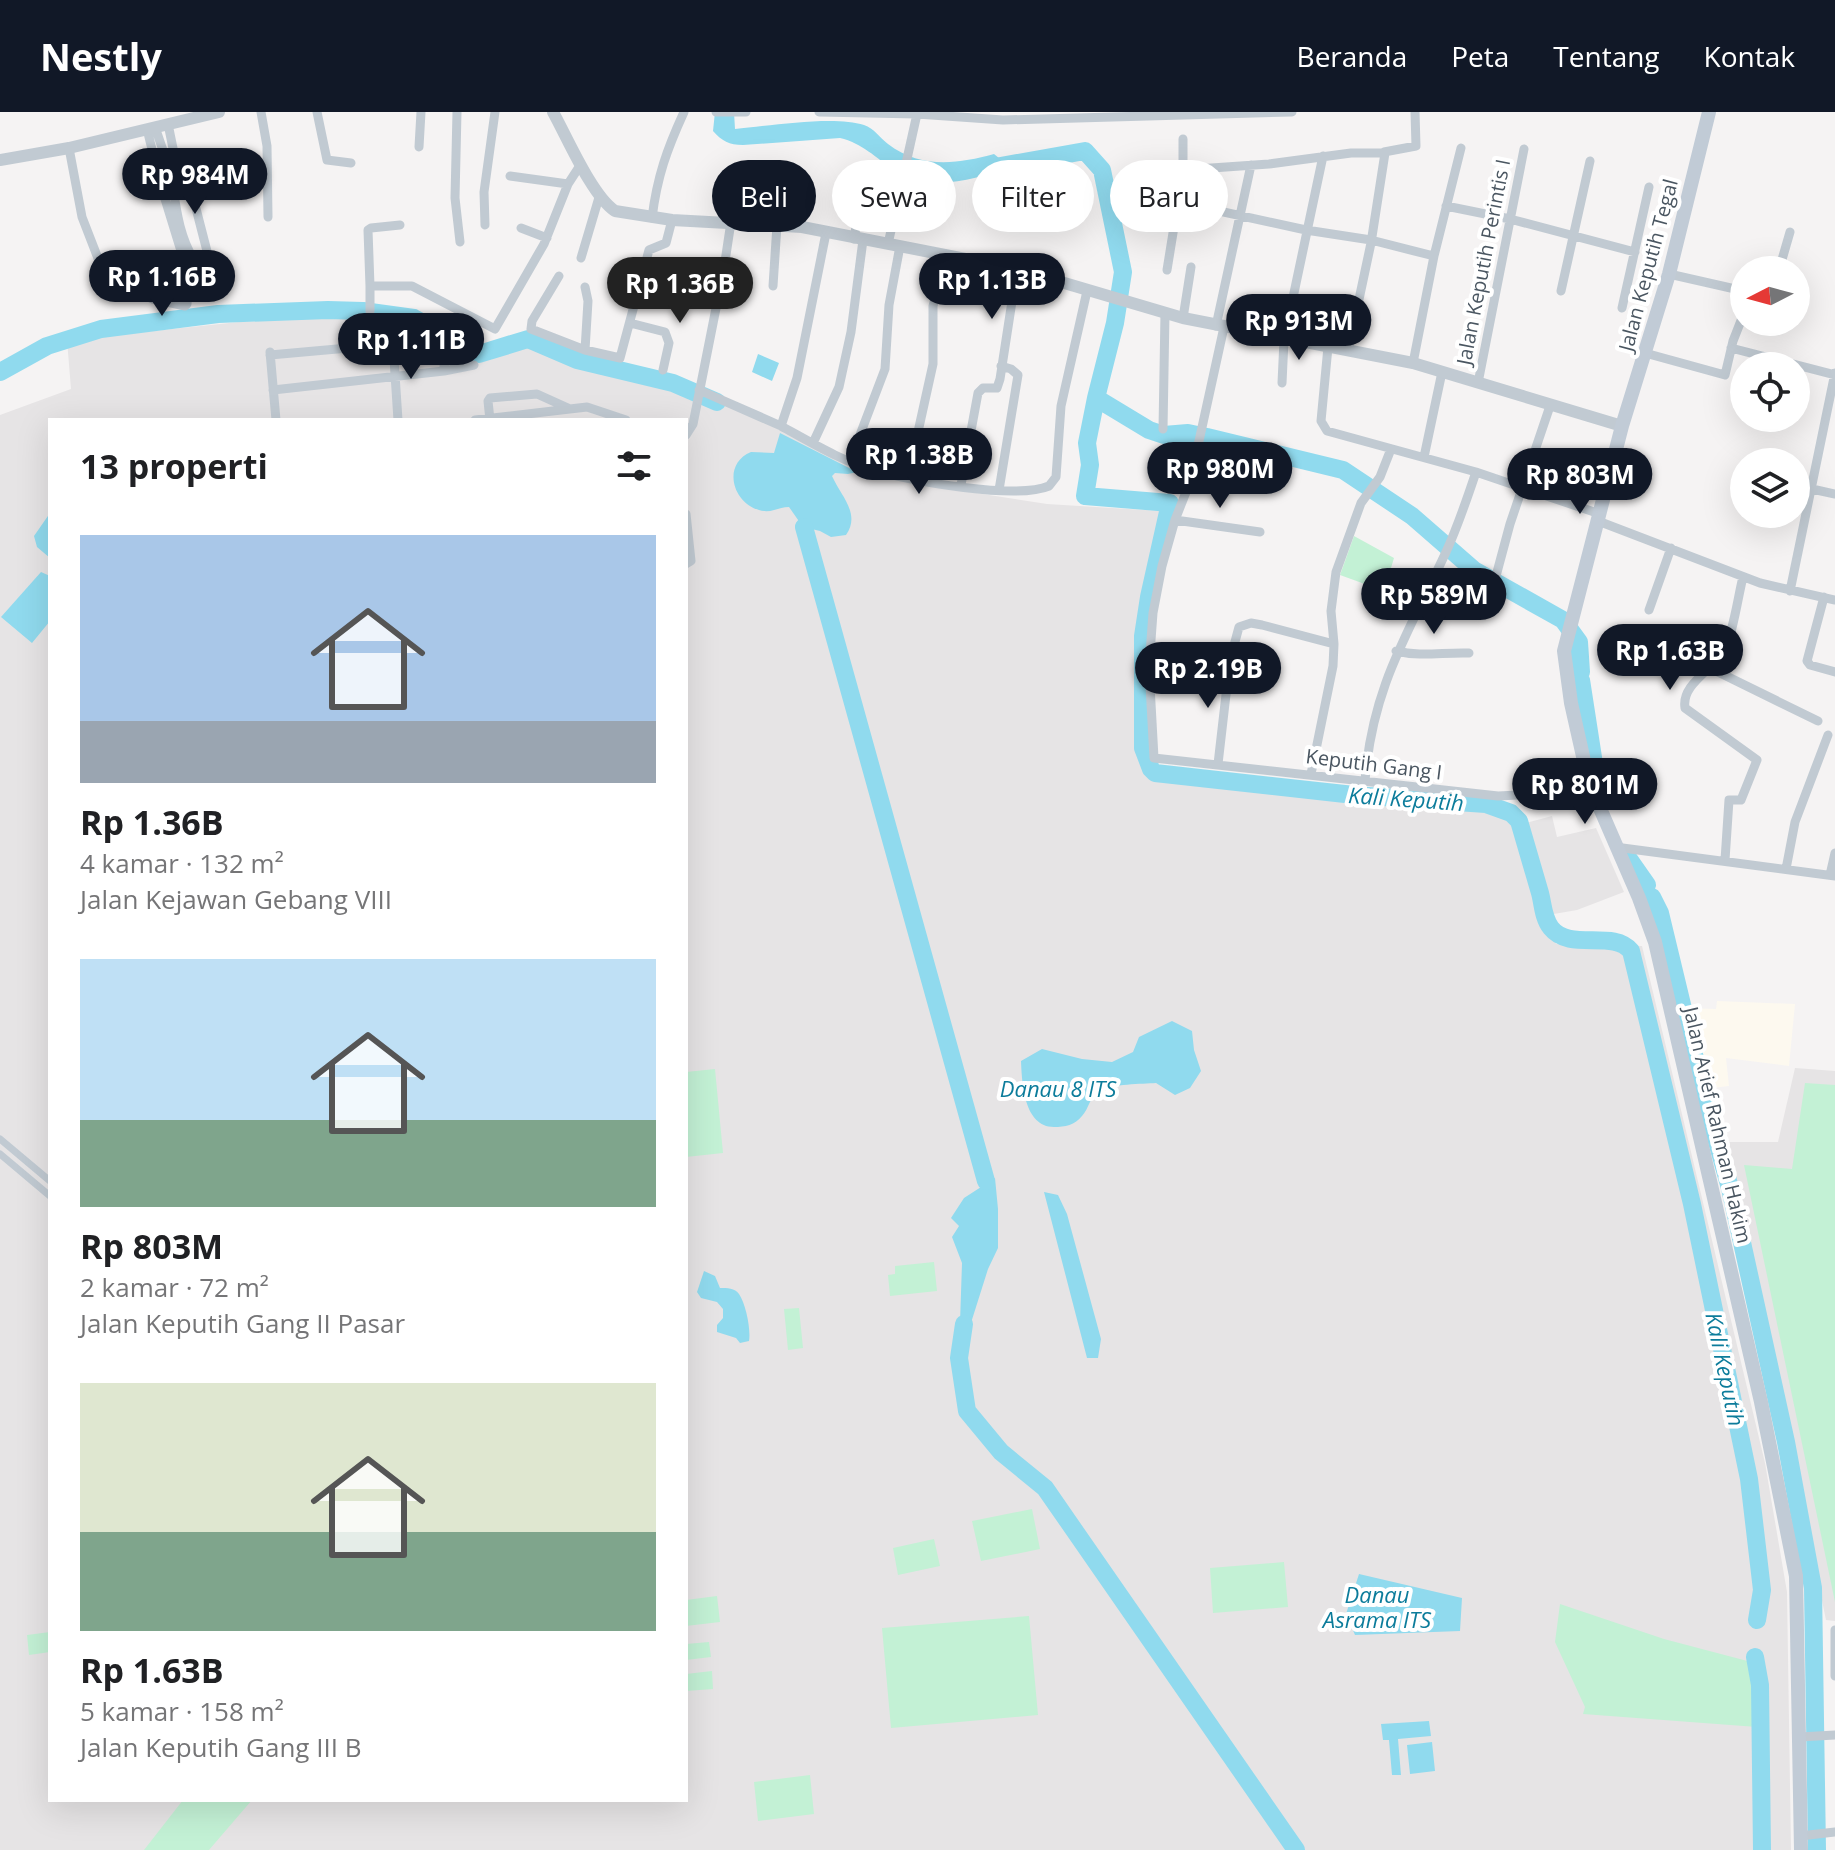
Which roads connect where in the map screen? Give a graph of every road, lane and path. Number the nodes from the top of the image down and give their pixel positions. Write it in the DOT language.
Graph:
graph roads {
  1 [pos="219,112"];
  2 [pos="261,112"];
  3 [pos="317,112"];
  4 [pos="421,112"];
  5 [pos="457,112"];
  6 [pos="495,112"];
  7 [pos="553,112"];
  8 [pos="684,112"];
  9 [pos="716,112"];
  10 [pos="738,112"];
  11 [pos="746,112"];
  12 [pos="819,112"];
  13 [pos="876,112"];
  14 [pos="1292,112"];
  15 [pos="1415,112"];
  16 [pos="1709,112"];
  17 [pos="917,114"];
  18 [pos="157,127"];
  19 [pos="1183,139"];
  20 [pos="419,147"];
  21 [pos="69,148"];
  22 [pos="1461,148"];
  23 [pos="1524,149"];
  24 [pos="1385,155"];
  25 [pos="1323,156"];
  26 [pos="0,160"];
  27 [pos="1183,160"];
  28 [pos="1590,161"];
  29 [pos="351,163"];
  30 [pos="581,164"];
  31 [pos="1251,165"];
  32 [pos="1228,167"];
  33 [pos="183,173"];
  34 [pos="510,176"];
  35 [pos="171,179"];
  36 [pos="568,184"];
  37 [pos="1649,187"];
  38 [pos="600,194"];
  39 [pos="1446,206"];
  40 [pos="1228,212"];
  41 [pos="1241,215"];
  42 [pos="268,217"];
  43 [pos="652,218"];
  44 [pos="1510,219"];
  45 [pos="672,220"];
  46 [pos="712,221"];
  47 [pos="400,225"];
  48 [pos="485,225"];
  49 [pos="521,228"];
  50 [pos="1306,230"];
  51 [pos="816,231"];
  52 [pos="729,232"];
  53 [pos="777,232"];
  54 [pos="859,232"];
  55 [pos="1173,232"];
  56 [pos="1790,232"];
  57 [pos="826,233"];
  58 [pos="1573,236"];
  59 [pos="547,238"];
  60 [pos="858,240"];
  61 [pos="1371,240"];
  62 [pos="460,242"];
  63 [pos="894,245"];
  64 [pos="1635,252"];
  65 [pos="947,256"];
  66 [pos="1434,256"];
  67 [pos="1783,256"];
  68 [pos="581,258"];
  69 [pos="197,264"];
  70 [pos="1191,267"];
  71 [pos="1017,269"];
  72 [pos="1167,270"];
  73 [pos="1669,274"];
  74 [pos="559,276"];
  75 [pos="189,277"];
  76 [pos="370,286"];
  77 [pos="773,286"];
  78 [pos="585,287"];
  79 [pos="1730,288"];
  80 [pos="1087,291"];
  81 [pos="1561,291"];
  82 [pos="1622,308"];
  83 [pos="370,311"];
  84 [pos="1165,313"];
  85 [pos="1183,318"];
  86 [pos="630,323"];
  87 [pos="1220,326"];
  88 [pos="1735,336"];
  89 [pos="1284,340"];
  90 [pos="393,344"];
  91 [pos="1328,347"];
  92 [pos="1731,348"];
  93 [pos="585,350"];
  94 [pos="1348,351"];
  95 [pos="1645,353"];
  96 [pos="1413,363"];
  97 [pos="474,365"];
  98 [pos="1001,366"];
  99 [pos="663,370"];
  100 [pos="444,371"];
  101 [pos="1442,372"];
  102 [pos="1835,374"];
  103 [pos="394,376"];
  104 [pos="1282,383"];
  105 [pos="1478,383"];
  106 [pos="273,390"];
  107 [pos="697,394"];
  108 [pos="1550,406"];
  109 [pos="1831,406"];
  110 [pos="568,408"];
  111 [pos="537,416"];
  112 [pos="276,418"];
  113 [pos="398,418"];
  114 [pos="490,418"];
  115 [pos="506,418"];
  116 [pos="621,418"];
  117 [pos="781,426"];
  118 [pos="1622,426"];
  119 [pos="1163,429"];
  120 [pos="688,432"];
  121 [pos="813,443"];
  122 [pos="1391,449"];
  123 [pos="1424,457"];
  124 [pos="850,461"];
  125 [pos="1476,472"];
  126 [pos="908,477"];
  127 [pos="1265,478"];
  128 [pos="1190,482"];
  129 [pos="961,485"];
  130 [pos="1522,489"];
  131 [pos="1812,489"];
  132 [pos="999,490"];
  133 [pos="1835,494"];
  134 [pos="1599,518"];
  135 [pos="1175,520"];
  136 [pos="1260,532"];
  137 [pos="688,533"];
  138 [pos="1671,548"];
  139 [pos="688,563"];
  140 [pos="1496,576"];
  141 [pos="1743,577"];
  142 [pos="1790,591"];
  143 [pos="1824,597"];
  144 [pos="1835,600"];
  145 [pos="1649,610"];
  146 [pos="1334,644"];
  147 [pos="1663,645"];
  148 [pos="1396,651"];
  149 [pos="1469,653"];
  150 [pos="1708,669"];
  151 [pos="1835,672"];
  152 [pos="1818,721"];
  153 [pos="1828,735"];
  154 [pos="1218,764"];
  155 [pos="1311,774"];
  156 [pos="1365,781"];
  157 [pos="1589,783"];
  158 [pos="1615,847"];
  159 [pos="1835,853"];
  160 [pos="1725,860"];
  161 [pos="1786,869"];
  162 [pos="1832,876"];
  163 [pos="0,1139"];
  164 [pos="0,1154"];
  165 [pos="48,1179"];
  166 [pos="48,1184"];
  167 [pos="43,1190"];
  168 [pos="48,1194"];
  169 [pos="1835,1630"];
  170 [pos="1835,1676"];
  171 [pos="1830,1735"];
  172 [pos="1804,1736"];
  173 [pos="1830,1834"];
  174 [pos="1803,1840"];
  1 -- 18 [label="street"];
  2 -- 42 [label="street"];
  3 -- 29 [label="street"];
  4 -- 20 [label="street"];
  5 -- 62 [label="street"];
  6 -- 48 [label="street"];
  7 -- 30 [label="street"];
  8 -- 43 [label="street"];
  9 -- 10 [label="street"];
  10 -- 11 [label="street"];
  12 -- 13 [label="street"];
  13 -- 17 [label="street"];
  14 -- 17 [label="street"];
  15 -- 24 [label="street"];
  16 -- 73 [label="main road, Jalan Keputih Tegal"];
  17 -- 63 [label="street"];
  18 -- 21 [label="street"];
  18 -- 33 [label="street"];
  18 -- 35 [label="street"];
  18 -- 75 [label="street"];
  19 -- 27 [label="street"];
  21 -- 26 [label="street"];
  21 -- 75 [label="street"];
  22 -- 39 [label="street"];
  23 -- 44 [label="street, Jalan Keputih Perintis I"];
  24 -- 25 [label="street"];
  24 -- 61 [label="street"];
  25 -- 31 [label="street"];
  25 -- 50 [label="street"];
  28 -- 58 [label="street"];
  30 -- 36 [label="street"];
  30 -- 38 [label="street"];
  31 -- 32 [label="street"];
  31 -- 41 [label="street"];
  33 -- 35 [label="street"];
  33 -- 69 [label="street"];
  34 -- 36 [label="street"];
  35 -- 69 [label="street"];
  36 -- 59 [label="street"];
  37 -- 64 [label="street"];
  38 -- 43 [label="street"];
  38 -- 68 [label="street"];
  39 -- 44 [label="street"];
  39 -- 66 [label="street"];
  40 -- 41 [label="street"];
  41 -- 50 [label="street"];
  41 -- 87 [label="street"];
  43 -- 45 [label="street"];
  44 -- 58 [label="street"];
  44 -- 105 [label="street, Jalan Keputih Perintis I"];
  45 -- 46 [label="street"];
  45 -- 86 [label="street"];
  47 -- 76 [label="street"];
  49 -- 59 [label="street"];
  50 -- 61 [label="street"];
  50 -- 89 [label="street"];
  51 -- 57 [label="street"];
  52 -- 107 [label="street"];
  53 -- 77 [label="street"];
  54 -- 60 [label="street"];
  55 -- 72 [label="street"];
  56 -- 67 [label="street"];
  57 -- 60 [label="street"];
  57 -- 117 [label="street"];
  58 -- 64 [label="street"];
  58 -- 81 [label="street"];
  59 -- 76 [label="street"];
  60 -- 63 [label="street"];
  60 -- 121 [label="street"];
  61 -- 66 [label="street"];
  61 -- 94 [label="street"];
  63 -- 65 [label="street"];
  63 -- 124 [label="street"];
  64 -- 82 [label="street"];
  65 -- 71 [label="street"];
  65 -- 126 [label="street"];
  66 -- 96 [label="street"];
  69 -- 75 [label="street"];
  70 -- 85 [label="street"];
  71 -- 80 [label="street"];
  71 -- 98 [label="street"];
  73 -- 79 [label="street"];
  73 -- 95 [label="main road, Jalan Keputih Tegal"];
  74 -- 93 [label="street"];
  76 -- 83 [label="street"];
  78 -- 93 [label="street"];
  80 -- 84 [label="street"];
  80 -- 132 [label="street"];
  84 -- 85 [label="street"];
  84 -- 119 [label="street"];
  85 -- 87 [label="street"];
  86 -- 93 [label="street"];
  86 -- 99 [label="street"];
  87 -- 89 [label="street"];
  87 -- 128 [label="street"];
  88 -- 92 [label="street"];
  89 -- 91 [label="street"];
  89 -- 104 [label="street"];
  90 -- 100 [label="street"];
  90 -- 103 [label="street"];
  90 -- 106 [label="street"];
  91 -- 94 [label="street"];
  91 -- 122 [label="street"];
  92 -- 95 [label="street"];
  92 -- 102 [label="street"];
  94 -- 96 [label="street"];
  95 -- 118 [label="main road, Jalan Keputih Tegal"];
  96 -- 101 [label="street"];
  97 -- 100 [label="street"];
  98 -- 129 [label="street"];
  98 -- 132 [label="street"];
  100 -- 103 [label="street"];
  101 -- 105 [label="street"];
  101 -- 123 [label="street"];
  102 -- 109 [label="street"];
  103 -- 106 [label="street"];
  103 -- 113 [label="street"];
  105 -- 108 [label="street"];
  106 -- 112 [label="street"];
  107 -- 117 [label="street"];
  107 -- 120 [label="street"];
  108 -- 118 [label="street"];
  108 -- 130 [label="street"];
  109 -- 131 [label="street"];
  110 -- 111 [label="street"];
  110 -- 114 [label="street"];
  110 -- 116 [label="street"];
  111 -- 115 [label="street"];
  117 -- 121 [label="street"];
  118 -- 134 [label="main road, Jalan Arief Rahman Hakim"];
  121 -- 124 [label="street"];
  122 -- 123 [label="street"];
  122 -- 146 [label="street"];
  123 -- 125 [label="street"];
  124 -- 126 [label="street"];
  125 -- 130 [label="street"];
  125 -- 148 [label="street"];
  126 -- 129 [label="street"];
  127 -- 128 [label="street"];
  128 -- 135 [label="street"];
  129 -- 132 [label="street"];
  130 -- 134 [label="street"];
  130 -- 140 [label="street"];
  131 -- 133 [label="street"];
  131 -- 142 [label="street"];
  134 -- 138 [label="street"];
  134 -- 157 [label="main road, Jalan Arief Rahman Hakim"];
  135 -- 136 [label="street"];
  135 -- 154 [label="street, Keputih Gang I"];
  137 -- 139 [label="street"];
  138 -- 141 [label="street"];
  138 -- 145 [label="street"];
  141 -- 142 [label="street"];
  141 -- 150 [label="street"];
  142 -- 143 [label="street"];
  143 -- 144 [label="street"];
  143 -- 151 [label="street"];
  146 -- 154 [label="street"];
  146 -- 155 [label="street"];
  147 -- 150 [label="street"];
  148 -- 149 [label="street"];
  148 -- 156 [label="street"];
  150 -- 152 [label="street"];
  150 -- 160 [label="street"];
  153 -- 161 [label="street"];
  154 -- 155 [label="street, Keputih Gang I"];
  155 -- 156 [label="street, Keputih Gang I"];
  156 -- 157 [label="street, Keputih Gang I"];
  157 -- 158 [label="main road, Jalan Arief Rahman Hakim"];
  158 -- 160 [label="street"];
  158 -- 172 [label="main road, Jalan Arief Rahman Hakim"];
  159 -- 162 [label="street"];
  160 -- 161 [label="street"];
  161 -- 162 [label="street"];
  163 -- 165 [label="street"];
  164 -- 167 [label="street"];
  166 -- 167 [label="street"];
  167 -- 168 [label="street"];
  169 -- 170 [label="street"];
  171 -- 172 [label="street"];
  172 -- 174 [label="main road, Jalan Arief Rahman Hakim"];
  173 -- 174 [label="street"];
}
